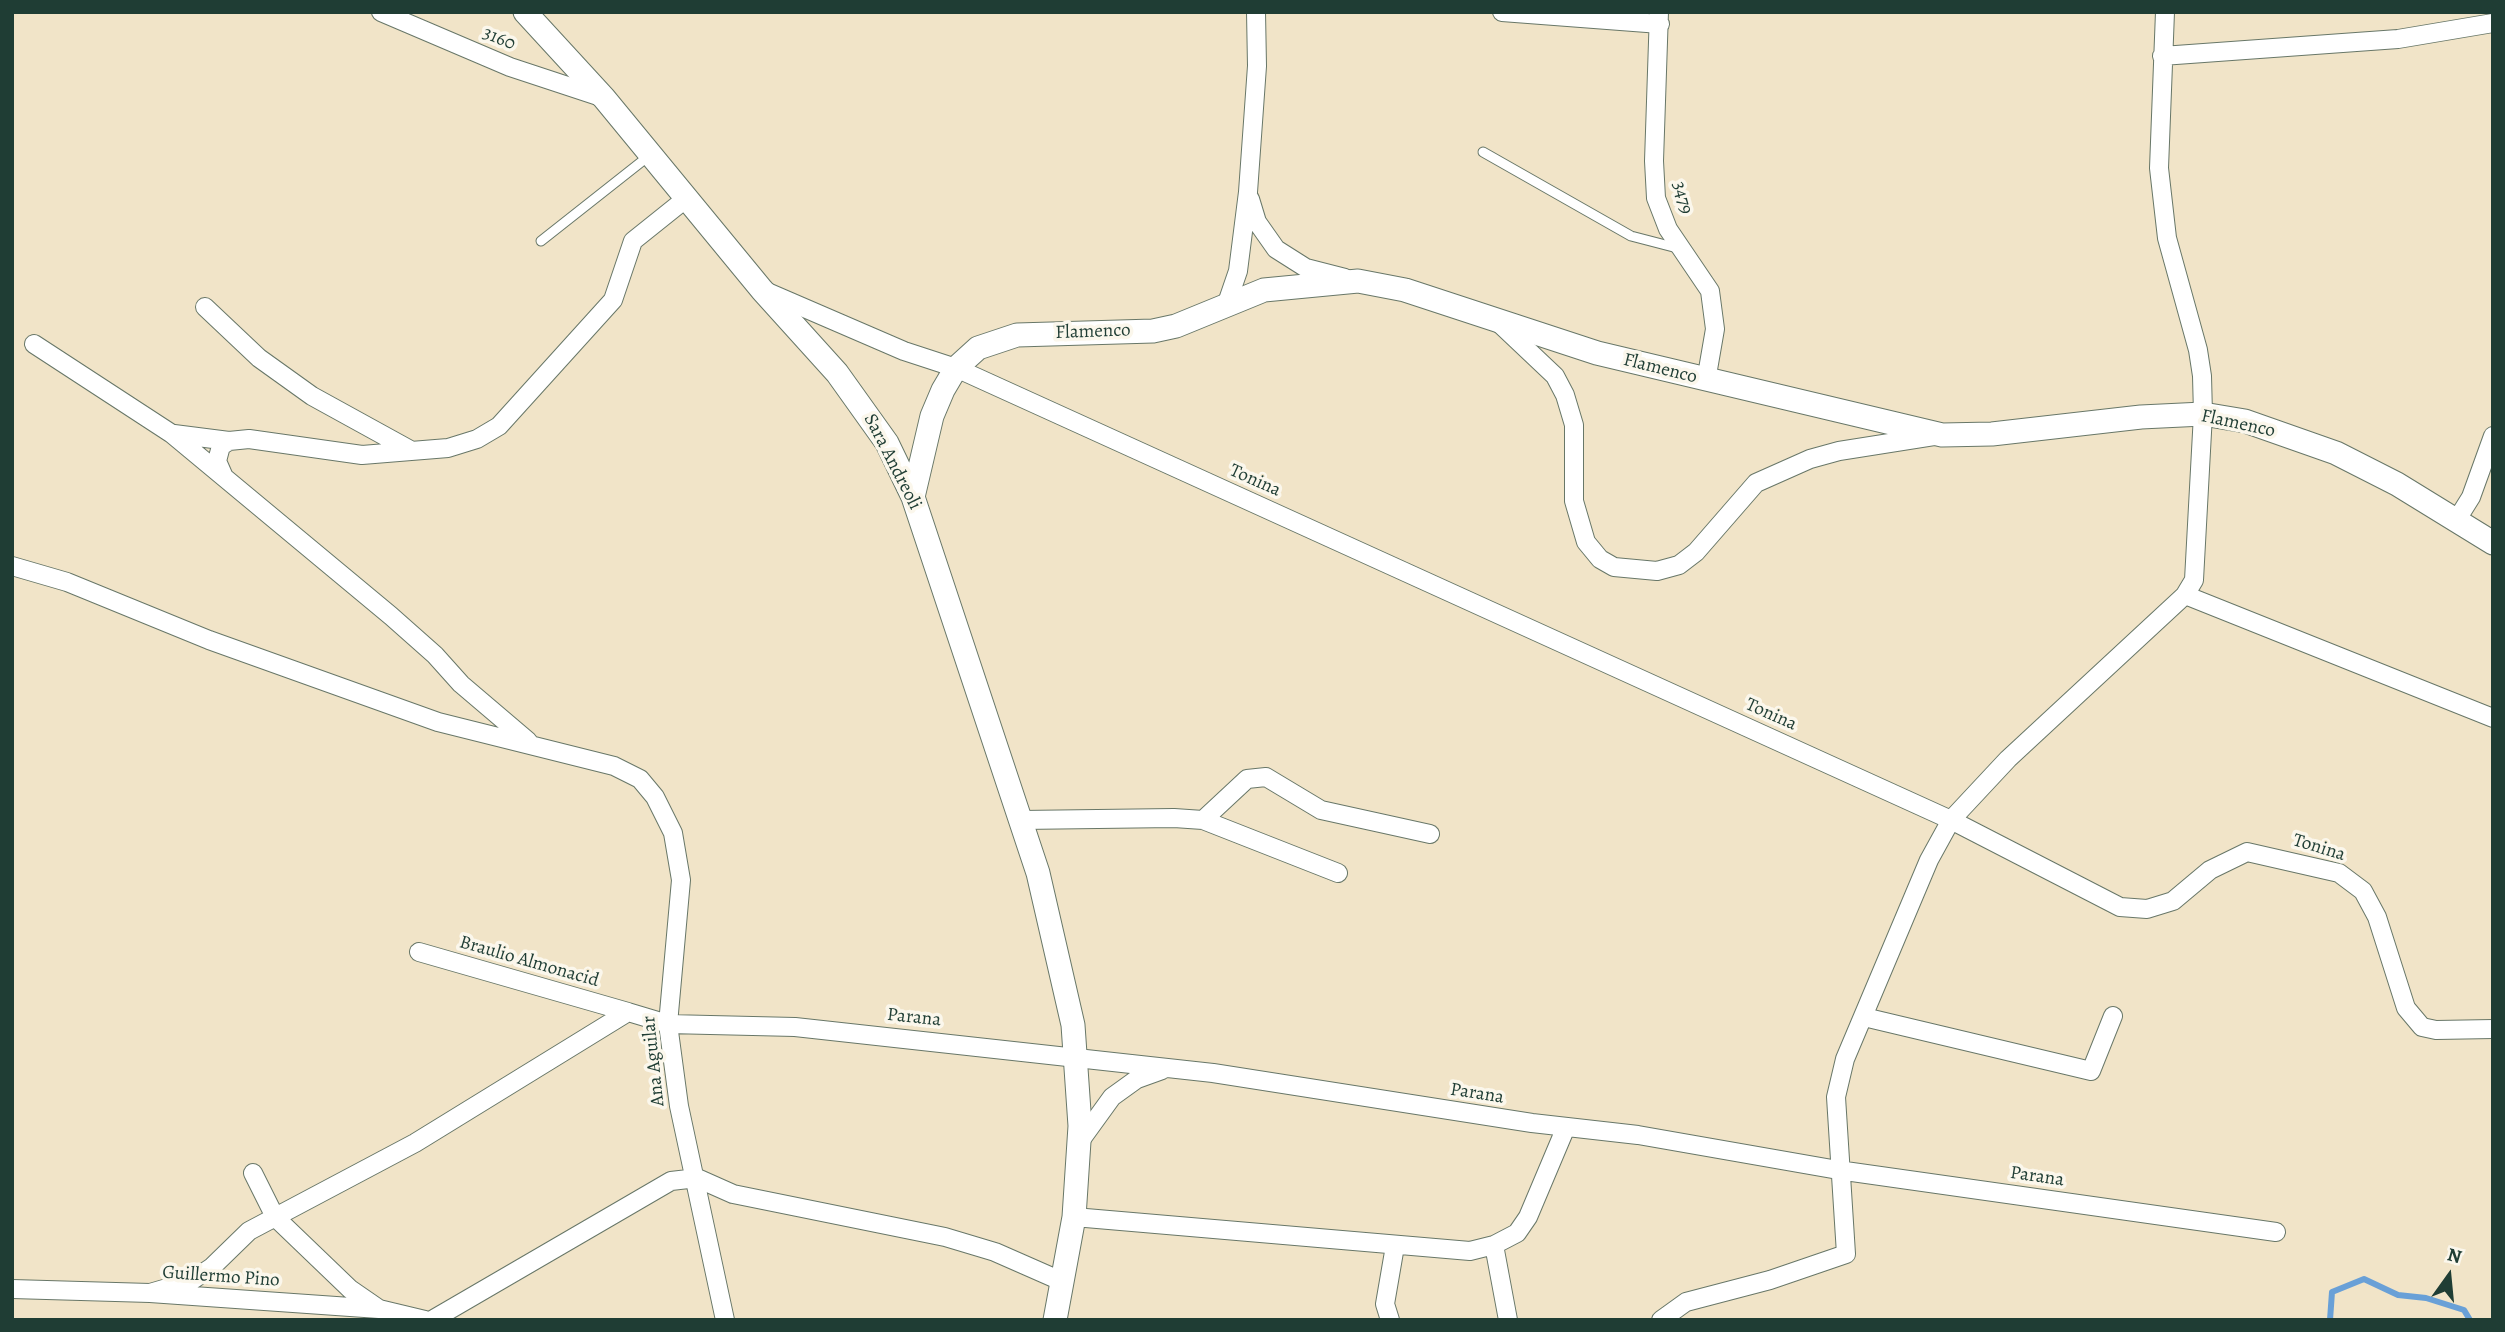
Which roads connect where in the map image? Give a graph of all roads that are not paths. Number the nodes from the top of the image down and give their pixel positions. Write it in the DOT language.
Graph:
graph roads {
  1 [pos="381,12"];
  2 [pos="525,12"];
  3 [pos="1256,12"];
  4 [pos="1502,12"];
  5 [pos="2165,12"];
  6 [pos="1660,18"];
  7 [pos="2493,23"];
  8 [pos="2162,56"];
  9 [pos="604,98"];
  10 [pos="1483,152"];
  11 [pos="651,154"];
  12 [pos="1248,192"];
  13 [pos="688,197"];
  14 [pos="541,241"];
  15 [pos="1683,249"];
  16 [pos="1358,281"];
  17 [pos="762,290"];
  18 [pos="1226,306"];
  19 [pos="205,307"];
  20 [pos="1493,318"];
  21 [pos="34,344"];
  22 [pos="956,368"];
  23 [pos="1706,381"];
  24 [pos="2203,414"];
  25 [pos="173,434"];
  26 [pos="1942,435"];
  27 [pos="2493,436"];
  28 [pos="229,441"];
  29 [pos="412,451"];
  30 [pos="224,477"];
  31 [pos="913,497"];
  32 [pos="2456,521"];
  33 [pos="2493,543"];
  34 [pos="12,566"];
  35 [pos="2185,595"];
  36 [pos="2493,718"];
  37 [pos="533,746"];
  38 [pos="1021,820"];
  39 [pos="1203,820"];
  40 [pos="1951,820"];
  41 [pos="1430,834"];
  42 [pos="1338,873"];
  43 [pos="419,952"];
  44 [pos="628,1012"];
  45 [pos="2113,1016"];
  46 [pos="1864,1017"];
  47 [pos="668,1024"];
  48 [pos="2493,1029"];
  49 [pos="1077,1057"];
  50 [pos="1170,1068"];
  51 [pos="1566,1127"];
  52 [pos="1078,1144"];
  53 [pos="1838,1170"];
  54 [pos="253,1173"];
  55 [pos="697,1178"];
  56 [pos="275,1217"];
  57 [pos="1074,1217"];
  58 [pos="2276,1232"];
  59 [pos="1494,1245"];
  60 [pos="1395,1246"];
  61 [pos="1061,1281"];
  62 [pos="12,1289"];
  63 [pos="150,1293"];
  64 [pos="379,1309"];
  65 [pos="425,1320"];
  66 [pos="432,1320"];
  67 [pos="725,1320"];
  68 [pos="1055,1320"];
  69 [pos="1391,1320"];
  70 [pos="1508,1320"];
  71 [pos="1661,1320"];
  1 -- 9 [label="street, 3160"];
  2 -- 9 [label="street, Sara Andreoli"];
  3 -- 12 [label="street"];
  4 -- 6 [label="street"];
  5 -- 8 [label="street"];
  6 -- 15 [label="street, 3479"];
  7 -- 8 [label="street"];
  8 -- 24 [label="street"];
  9 -- 11 [label="street, Sara Andreoli"];
  10 -- 15 [label="lane"];
  11 -- 13 [label="street, Sara Andreoli"];
  11 -- 14 [label="lane"];
  12 -- 16 [label="street"];
  12 -- 18 [label="street"];
  13 -- 17 [label="street, Sara Andreoli"];
  13 -- 29 [label="street"];
  15 -- 23 [label="street, 3479"];
  16 -- 18 [label="street, Flamenco"];
  16 -- 20 [label="street, Flamenco"];
  17 -- 22 [label="street, Tonina"];
  17 -- 31 [label="street, Sara Andreoli"];
  18 -- 22 [label="street, Flamenco"];
  19 -- 29 [label="street"];
  20 -- 23 [label="street, Flamenco"];
  20 -- 26 [label="street"];
  21 -- 25 [label="street"];
  22 -- 31 [label="street, Flamenco"];
  22 -- 40 [label="street, Tonina"];
  23 -- 26 [label="street, Flamenco"];
  24 -- 26 [label="street, Flamenco"];
  24 -- 32 [label="street, Flamenco"];
  24 -- 35 [label="street"];
  25 -- 28 [label="street"];
  25 -- 30 [label="street"];
  27 -- 32 [label="street"];
  28 -- 29 [label="street"];
  28 -- 30 [label="street"];
  30 -- 37 [label="street"];
  31 -- 38 [label="street, Sara Andreoli"];
  32 -- 33 [label="street, Flamenco"];
  34 -- 37 [label="street"];
  35 -- 36 [label="street"];
  35 -- 40 [label="street"];
  37 -- 47 [label="street, Ana Aguilar"];
  38 -- 39 [label="street"];
  38 -- 49 [label="street, Sara Andreoli"];
  39 -- 41 [label="street"];
  39 -- 42 [label="street"];
  40 -- 46 [label="street"];
  40 -- 48 [label="street, Tonina"];
  43 -- 44 [label="street, Braulio Almonacid"];
  44 -- 47 [label="street, Braulio Almonacid"];
  44 -- 56 [label="street"];
  45 -- 46 [label="street"];
  46 -- 53 [label="street"];
  47 -- 49 [label="street, Parana"];
  47 -- 55 [label="street, Ana Aguilar"];
  49 -- 50 [label="street, Parana"];
  49 -- 52 [label="street, Sara Andreoli"];
  50 -- 51 [label="street, Parana"];
  50 -- 52 [label="street"];
  51 -- 53 [label="street, Parana"];
  51 -- 59 [label="street"];
  52 -- 57 [label="street, Sara Andreoli"];
  53 -- 58 [label="street, Parana"];
  53 -- 71 [label="street"];
  54 -- 56 [label="street"];
  55 -- 61 [label="street"];
  55 -- 66 [label="street"];
  55 -- 67 [label="street, Ana Aguilar"];
  56 -- 63 [label="street"];
  56 -- 64 [label="street"];
  57 -- 60 [label="street"];
  57 -- 61 [label="street, Sara Andreoli"];
  59 -- 60 [label="street"];
  59 -- 70 [label="street"];
  60 -- 69 [label="street"];
  61 -- 68 [label="street, Sara Andreoli"];
  62 -- 63 [label="street, Guillermo Pino"];
  63 -- 64 [label="street, Guillermo Pino"];
  64 -- 65 [label="street, Guillermo Pino"];
}
